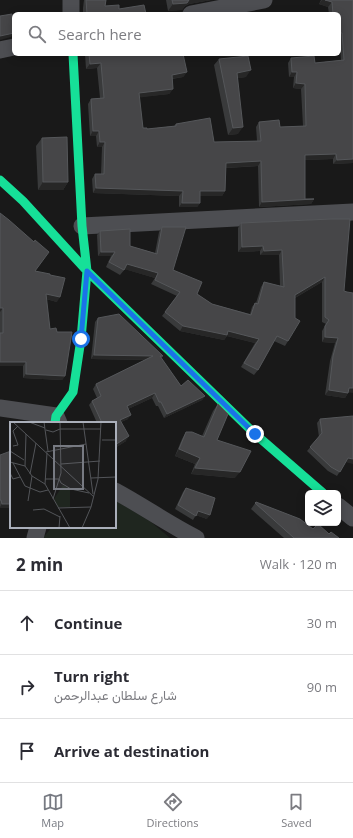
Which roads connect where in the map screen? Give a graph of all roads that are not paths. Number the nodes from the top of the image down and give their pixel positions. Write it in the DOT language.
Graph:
graph roads {
  1 [pos="71,0"];
  2 [pos="264,0"];
  3 [pos="72,12"];
  4 [pos="201,12"];
  5 [pos="12,48"];
  6 [pos="0,50"];
  7 [pos="73,56"];
  8 [pos="0,180"];
  9 [pos="353,212"];
  10 [pos="82,226"];
  11 [pos="87,271"];
  12 [pos="0,408"];
  13 [pos="57,421"];
  14 [pos="320,490"];
  15 [pos="116,492"];
  16 [pos="341,508"];
  17 [pos="353,518"];
  18 [pos="38,528"];
  19 [pos="35,538"];
  20 [pos="196,538"];
  1 -- 3 [label="street"];
  2 -- 4 [label="street"];
  5 -- 6 [label="street"];
  7 -- 10 [label="street"];
  8 -- 11 [label="street"];
  9 -- 10 [label="street"];
  10 -- 11 [label="street"];
  11 -- 13 [label="street"];
  11 -- 14 [label="street"];
  12 -- 13 [label="street"];
  15 -- 20 [label="street"];
  16 -- 17 [label="street"];
  18 -- 19 [label="street"];
}
